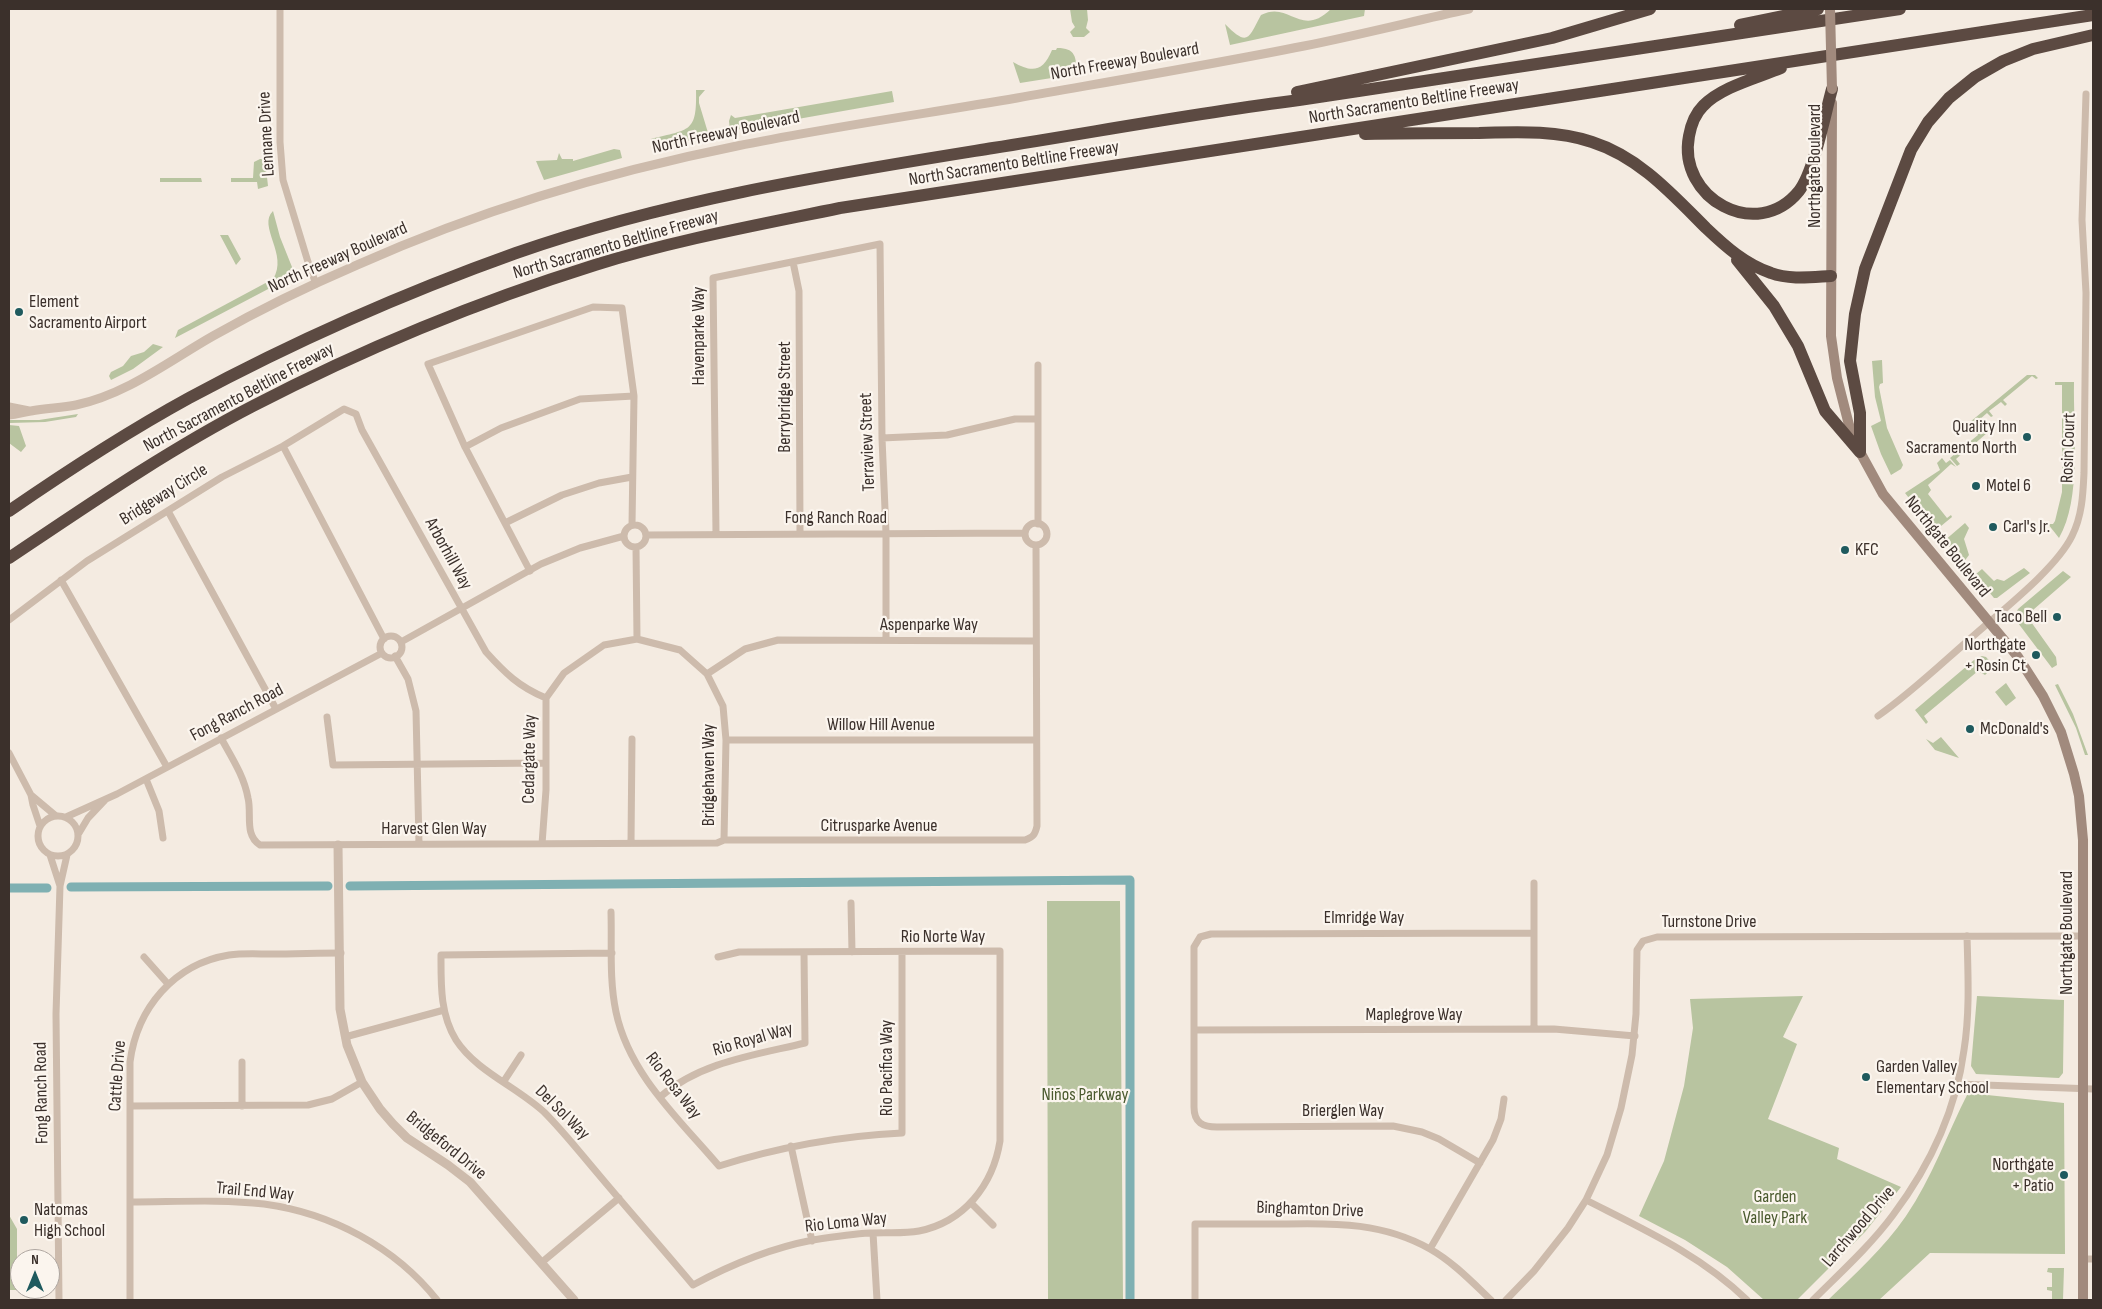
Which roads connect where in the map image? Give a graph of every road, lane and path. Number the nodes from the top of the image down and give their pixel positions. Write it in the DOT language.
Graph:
graph roads {
  1 [pos="280,9"];
  2 [pos="1469,9"];
  3 [pos="1650,9"];
  4 [pos="1818,9"];
  5 [pos="1830,9"];
  6 [pos="1900,9"];
  7 [pos="2093,15"];
  8 [pos="2093,35"];
  9 [pos="1602,54"];
  10 [pos="1803,59"];
  11 [pos="1832,89"];
  12 [pos="2086,94"];
  13 [pos="1206,112"];
  14 [pos="1320,134"];
  15 [pos="880,244"];
  16 [pos="1726,247"];
  17 [pos="793,262"];
  18 [pos="1831,276"];
  19 [pos="316,284"];
  20 [pos="1038,365"];
  21 [pos="634,396"];
  22 [pos="9,407"];
  23 [pos="344,410"];
  24 [pos="29,411"];
  25 [pos="9,415"];
  26 [pos="1037,419"];
  27 [pos="882,438"];
  28 [pos="283,446"];
  29 [pos="465,447"];
  30 [pos="1860,452"];
  31 [pos="632,477"];
  32 [pos="168,510"];
  33 [pos="9,511"];
  34 [pos="505,523"];
  35 [pos="1038,524"];
  36 [pos="632,525"];
  37 [pos="886,533"];
  38 [pos="1025,533"];
  39 [pos="716,534"];
  40 [pos="800,534"];
  41 [pos="646,535"];
  42 [pos="624,536"];
  43 [pos="1036,545"];
  44 [pos="636,548"];
  45 [pos="9,558"];
  46 [pos="530,571"];
  47 [pos="61,580"];
  48 [pos="461,608"];
  49 [pos="9,620"];
  50 [pos="1988,622"];
  51 [pos="384,639"];
  52 [pos="637,639"];
  53 [pos="886,640"];
  54 [pos="1036,641"];
  55 [pos="401,642"];
  56 [pos="382,652"];
  57 [pos="395,656"];
  58 [pos="707,674"];
  59 [pos="546,698"];
  60 [pos="276,709"];
  61 [pos="1878,716"];
  62 [pos="327,717"];
  63 [pos="221,738"];
  64 [pos="632,739"];
  65 [pos="726,740"];
  66 [pos="1035,740"];
  67 [pos="9,753"];
  68 [pos="545,763"];
  69 [pos="417,766"];
  70 [pos="168,767"];
  71 [pos="146,778"];
  72 [pos="31,795"];
  73 [pos="105,800"];
  74 [pos="56,816"];
  75 [pos="66,817"];
  76 [pos="40,826"];
  77 [pos="79,833"];
  78 [pos="163,838"];
  79 [pos="724,840"];
  80 [pos="631,843"];
  81 [pos="419,844"];
  82 [pos="542,844"];
  83 [pos="338,845"];
  84 [pos="50,855"];
  85 [pos="67,855"];
  86 [pos="1534,884"];
  87 [pos="60,886"];
  88 [pos="851,903"];
  89 [pos="611,912"];
  90 [pos="1534,933"];
  91 [pos="1967,936"];
  92 [pos="2084,936"];
  93 [pos="804,952"];
  94 [pos="852,952"];
  95 [pos="902,952"];
  96 [pos="341,953"];
  97 [pos="612,953"];
  98 [pos="144,957"];
  99 [pos="718,957"];
  100 [pos="168,984"];
  101 [pos="444,1010"];
  102 [pos="1534,1029"];
  103 [pos="1194,1030"];
  104 [pos="1634,1036"];
  105 [pos="345,1037"];
  106 [pos="522,1055"];
  107 [pos="242,1062"];
  108 [pos="504,1081"];
  109 [pos="362,1082"];
  110 [pos="1957,1084"];
  111 [pos="2088,1089"];
  112 [pos="660,1097"];
  113 [pos="1504,1099"];
  114 [pos="130,1106"];
  115 [pos="242,1106"];
  116 [pos="791,1146"];
  117 [pos="1480,1163"];
  118 [pos="619,1198"];
  119 [pos="1586,1200"];
  120 [pos="130,1202"];
  121 [pos="971,1203"];
  122 [pos="993,1225"];
  123 [pos="873,1233"];
  124 [pos="812,1241"];
  125 [pos="1430,1249"];
  126 [pos="2088,1259"];
  127 [pos="541,1263"];
  128 [pos="693,1285"];
  129 [pos="59,1300"];
  130 [pos="130,1300"];
  131 [pos="437,1300"];
  132 [pos="574,1300"];
  133 [pos="877,1300"];
  134 [pos="1195,1300"];
  135 [pos="1491,1300"];
  136 [pos="1506,1300"];
  137 [pos="1747,1300"];
  138 [pos="1813,1300"];
  139 [pos="2083,1300"];
  1 -- 19 [label="street, Lennane Drive"];
  2 -- 19 [label="street, North Freeway Boulevard"];
  3 -- 13 [label="highway"];
  4 -- 9 [label="highway"];
  5 -- 11 [label="main road, Northgate Boulevard, bridge"];
  6 -- 9 [label="highway, North Sacramento Beltline Freeway"];
  7 -- 10 [label="highway, North Sacramento Beltline Freeway"];
  8 -- 30 [label="highway"];
  9 -- 13 [label="highway, North Sacramento Beltline Freeway"];
  10 -- 11 [label="highway"];
  10 -- 14 [label="highway, North Sacramento Beltline Freeway"];
  11 -- 18 [label="main road, Northgate Boulevard"];
  12 -- 50 [label="street, Rosin Court"];
  13 -- 33 [label="highway, North Sacramento Beltline Freeway"];
  14 -- 16 [label="highway"];
  14 -- 45 [label="highway, North Sacramento Beltline Freeway"];
  15 -- 17 [label="street, Havenparke Way"];
  15 -- 27 [label="street, Terraview Street"];
  16 -- 18 [label="highway"];
  16 -- 30 [label="highway"];
  17 -- 39 [label="street, Havenparke Way"];
  17 -- 40 [label="street, Berrybridge Street"];
  18 -- 30 [label="main road, Northgate Boulevard"];
  19 -- 24 [label="street, North Freeway Boulevard"];
  20 -- 26 [label="street"];
  21 -- 29 [label="street"];
  21 -- 29 [label="street"];
  21 -- 31 [label="street"];
  22 -- 24 [label="street, North Freeway Boulevard"];
  23 -- 28 [label="street, Bridgeway Circle"];
  23 -- 48 [label="street, Arborhill Way"];
  24 -- 25 [label="street, North Freeway Boulevard"];
  26 -- 27 [label="street"];
  26 -- 35 [label="street"];
  27 -- 37 [label="street, Terraview Street"];
  28 -- 32 [label="street, Bridgeway Circle"];
  28 -- 51 [label="street"];
  29 -- 34 [label="street"];
  30 -- 50 [label="main road, Northgate Boulevard"];
  31 -- 34 [label="street"];
  31 -- 36 [label="street"];
  32 -- 47 [label="street, Bridgeway Circle"];
  32 -- 60 [label="street"];
  34 -- 46 [label="street"];
  35 -- 38 [label="street"];
  35 -- 43 [label="street"];
  36 -- 41 [label="street"];
  36 -- 42 [label="street"];
  37 -- 38 [label="street, Fong Ranch Road"];
  37 -- 40 [label="street, Fong Ranch Road"];
  37 -- 53 [label="street, Terraview Street"];
  38 -- 43 [label="street"];
  39 -- 40 [label="street, Fong Ranch Road"];
  39 -- 41 [label="street, Fong Ranch Road"];
  41 -- 44 [label="street"];
  42 -- 44 [label="street"];
  42 -- 46 [label="street"];
  43 -- 54 [label="street"];
  44 -- 52 [label="street"];
  46 -- 48 [label="street"];
  47 -- 49 [label="street, Bridgeway Circle"];
  47 -- 70 [label="street"];
  48 -- 55 [label="street"];
  48 -- 59 [label="street, Arborhill Way"];
  50 -- 61 [label="street, Rosin Court"];
  50 -- 92 [label="main road, Northgate Boulevard"];
  51 -- 55 [label="street"];
  51 -- 56 [label="street"];
  52 -- 58 [label="street, Bridgehaven Way"];
  52 -- 59 [label="street, Cedargate Way"];
  53 -- 54 [label="street, Aspenparke Way"];
  53 -- 58 [label="street, Aspenparke Way"];
  54 -- 66 [label="street"];
  55 -- 57 [label="street"];
  56 -- 57 [label="street"];
  56 -- 60 [label="street, Fong Ranch Road"];
  57 -- 69 [label="street"];
  58 -- 65 [label="street, Bridgehaven Way"];
  59 -- 68 [label="street, Cedargate Way"];
  60 -- 63 [label="street, Fong Ranch Road"];
  62 -- 69 [label="street"];
  63 -- 70 [label="street, Fong Ranch Road"];
  63 -- 83 [label="street, Harvest Glen Way"];
  64 -- 80 [label="street"];
  65 -- 66 [label="street, Willow Hill Avenue"];
  65 -- 79 [label="street, Bridgehaven Way"];
  66 -- 79 [label="street, Citrusparke Avenue"];
  67 -- 72 [label="street"];
  68 -- 69 [label="street"];
  68 -- 82 [label="street, Cedargate Way"];
  69 -- 81 [label="street"];
  70 -- 71 [label="street, Fong Ranch Road"];
  71 -- 73 [label="street, Fong Ranch Road"];
  71 -- 78 [label="street"];
  72 -- 74 [label="street"];
  72 -- 76 [label="street"];
  73 -- 75 [label="street, Fong Ranch Road"];
  73 -- 77 [label="street, Fong Ranch Road"];
  74 -- 75 [label="street"];
  74 -- 76 [label="street"];
  75 -- 77 [label="street"];
  76 -- 84 [label="street"];
  77 -- 85 [label="street"];
  79 -- 80 [label="street, Harvest Glen Way"];
  80 -- 82 [label="street, Harvest Glen Way"];
  81 -- 82 [label="street, Harvest Glen Way"];
  81 -- 83 [label="street, Harvest Glen Way"];
  83 -- 96 [label="street, Bridgeford Drive"];
  84 -- 85 [label="street"];
  84 -- 87 [label="street, Fong Ranch Road"];
  85 -- 87 [label="street, Fong Ranch Road"];
  86 -- 90 [label="street"];
  87 -- 129 [label="street, Fong Ranch Road"];
  88 -- 94 [label="street"];
  89 -- 97 [label="street, Rio Rosa Way"];
  90 -- 102 [label="street"];
  90 -- 103 [label="street, Elmridge Way"];
  91 -- 92 [label="street, Turnstone Drive"];
  91 -- 104 [label="street, Turnstone Drive"];
  91 -- 110 [label="street, Larchwood Drive"];
  92 -- 111 [label="main road, Northgate Boulevard"];
  93 -- 94 [label="street, Rio Norte Way"];
  93 -- 99 [label="street, Rio Norte Way"];
  93 -- 112 [label="street, Rio Royal Way"];
  94 -- 95 [label="street, Rio Norte Way"];
  95 -- 116 [label="street, Rio Pacifica Way"];
  95 -- 121 [label="street, Rio Norte Way"];
  96 -- 100 [label="street, Cattle Drive"];
  96 -- 105 [label="street, Bridgeford Drive"];
  97 -- 101 [label="street, Del Sol Way"];
  97 -- 112 [label="street, Rio Rosa Way"];
  98 -- 100 [label="street"];
  100 -- 114 [label="street, Cattle Drive"];
  101 -- 105 [label="street"];
  101 -- 108 [label="street, Del Sol Way"];
  102 -- 103 [label="street, Maplegrove Way"];
  102 -- 104 [label="street, Maplegrove Way"];
  103 -- 117 [label="street, Brierglen Way"];
  104 -- 119 [label="street, Turnstone Drive"];
  105 -- 109 [label="street, Bridgeford Drive"];
  106 -- 108 [label="street"];
  107 -- 115 [label="street"];
  108 -- 118 [label="street, Del Sol Way"];
  109 -- 115 [label="street"];
  109 -- 127 [label="street, Bridgeford Drive"];
  110 -- 111 [label="street"];
  110 -- 138 [label="street, Larchwood Drive"];
  111 -- 126 [label="main road, Northgate Boulevard"];
  112 -- 116 [label="street, Rio Rosa Way"];
  113 -- 117 [label="street"];
  114 -- 115 [label="street"];
  114 -- 120 [label="street, Cattle Drive"];
  116 -- 124 [label="street"];
  117 -- 125 [label="street"];
  118 -- 127 [label="street"];
  118 -- 128 [label="street, Del Sol Way"];
  119 -- 136 [label="street, Turnstone Drive"];
  119 -- 137 [label="street"];
  120 -- 130 [label="street, Cattle Drive"];
  120 -- 131 [label="street, Trail End Way"];
  121 -- 122 [label="street"];
  121 -- 123 [label="street, Rio Loma Way"];
  123 -- 124 [label="street, Rio Loma Way"];
  123 -- 133 [label="street"];
  124 -- 128 [label="street, Rio Loma Way"];
  125 -- 134 [label="street, Binghamton Drive"];
  125 -- 135 [label="street, Binghamton Drive"];
  126 -- 139 [label="main road, Northgate Boulevard"];
  127 -- 132 [label="street, Bridgeford Drive"];
}
